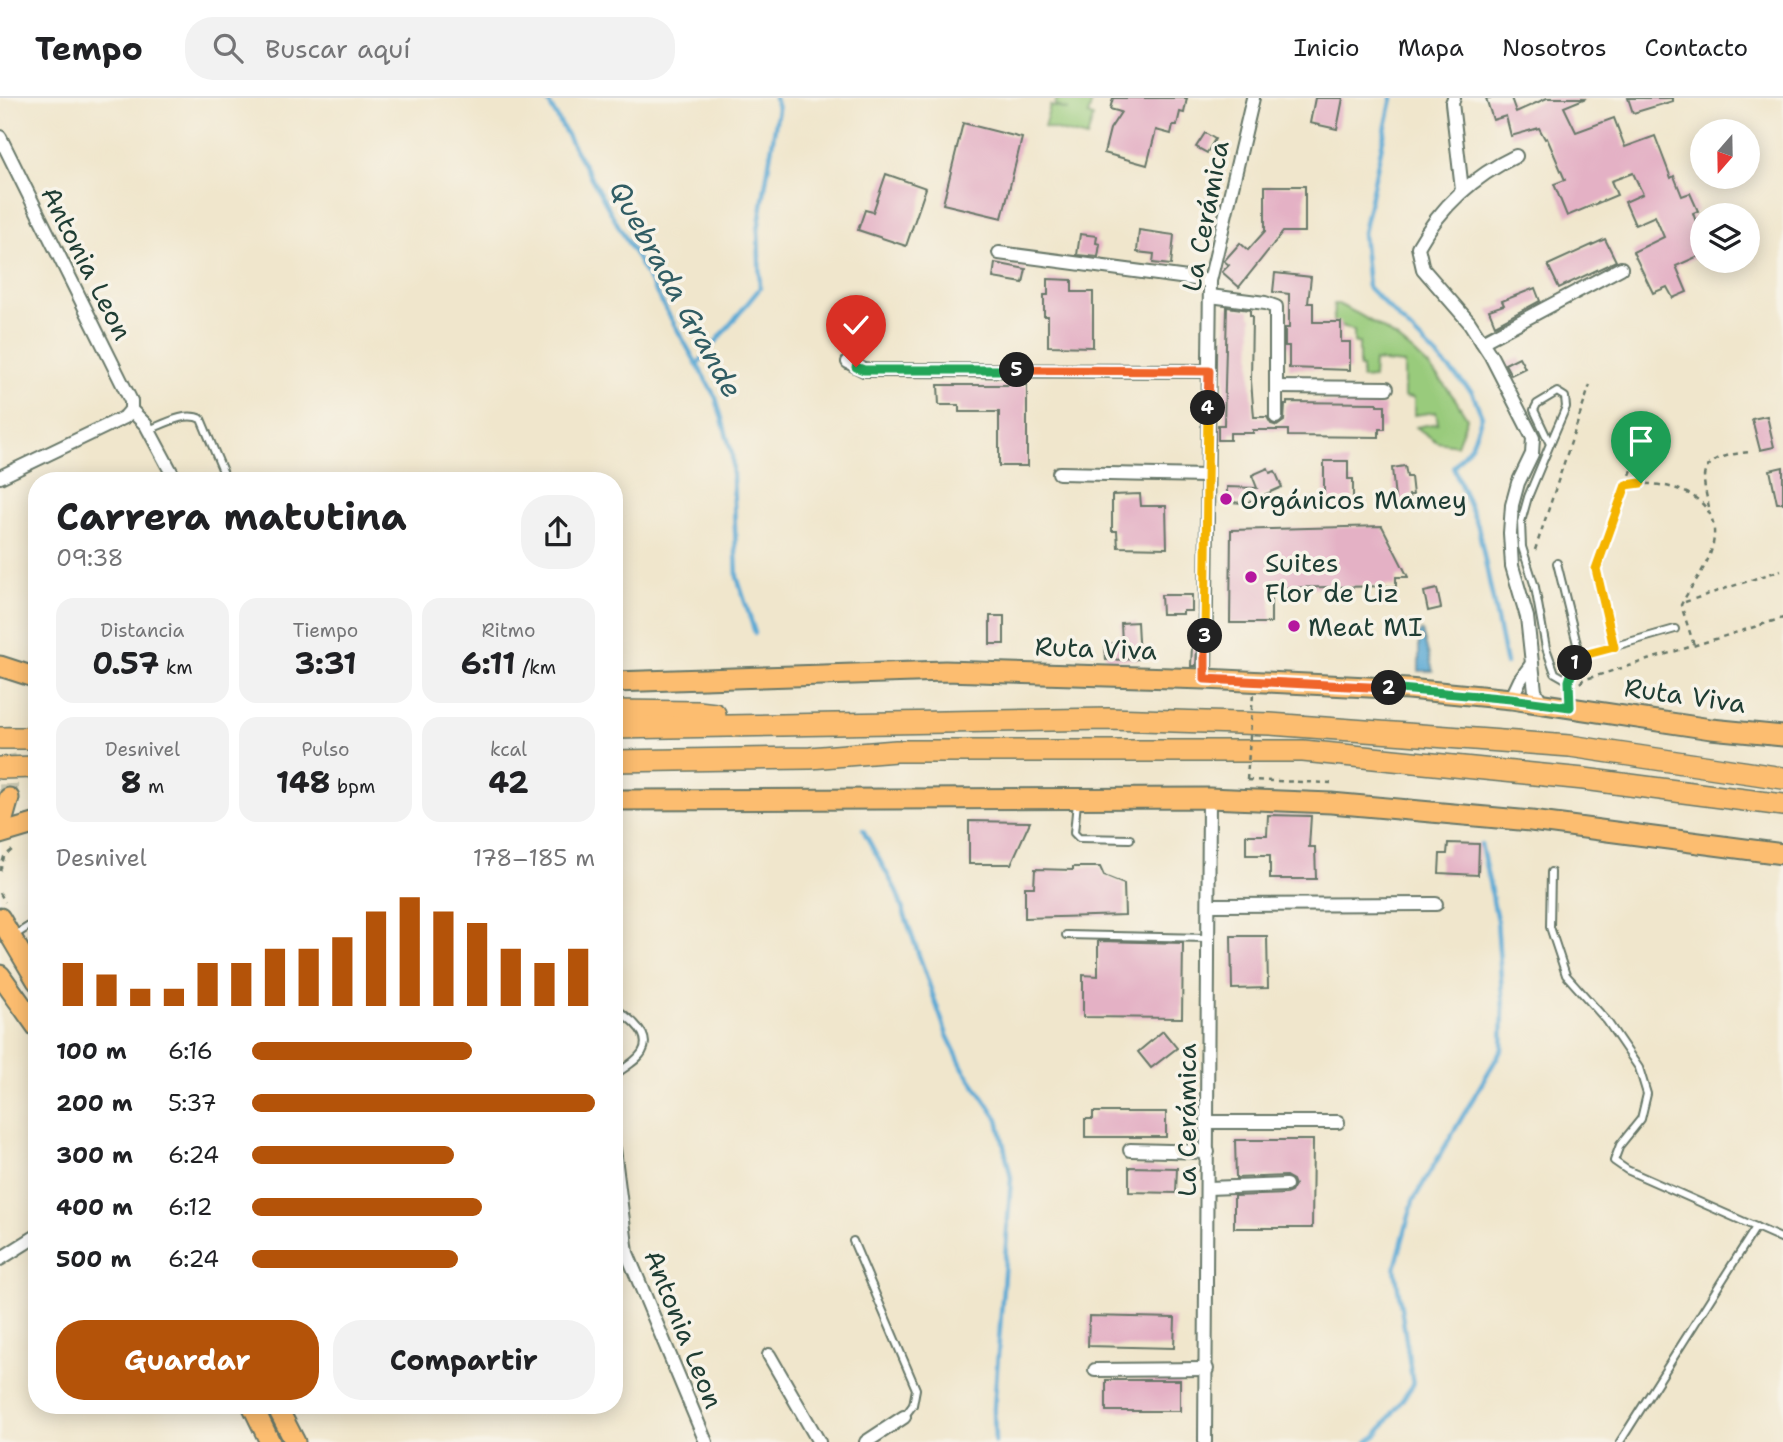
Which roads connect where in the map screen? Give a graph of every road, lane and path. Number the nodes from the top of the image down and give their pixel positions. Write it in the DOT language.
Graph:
graph roads {
  1 [pos="1253,98"];
  2 [pos="1454,98"];
  3 [pos="1,143"];
  4 [pos="1517,156"];
  5 [pos="1462,190"];
  6 [pos="999,253"];
  7 [pos="1621,268"];
  8 [pos="1210,281"];
  9 [pos="1210,296"];
  10 [pos="1482,342"];
  11 [pos="848,362"];
  12 [pos="1209,371"];
  13 [pos="1590,385"];
  14 [pos="1276,387"];
  15 [pos="1387,388"];
  16 [pos="1654,409"];
  17 [pos="131,410"];
  18 [pos="1276,417"];
  19 [pos="149,430"];
  20 [pos="1550,444"];
  21 [pos="1751,452"];
  22 [pos="171,472"];
  23 [pos="223,472"];
  24 [pos="1059,473"];
  25 [pos="1207,476"];
  26 [pos="0,477"];
  27 [pos="1626,485"];
  28 [pos="1709,510"];
  29 [pos="1557,564"];
  30 [pos="1781,570"];
  31 [pos="1682,603"];
  32 [pos="1783,618"];
  33 [pos="1675,629"];
  34 [pos="1694,645"];
  35 [pos="1614,647"];
  36 [pos="1580,656"];
  37 [pos="0,666"];
  38 [pos="1531,666"];
  39 [pos="28,675"];
  40 [pos="1205,679"];
  41 [pos="1569,681"];
  42 [pos="623,682"];
  43 [pos="1578,685"];
  44 [pos="1253,694"];
  45 [pos="1511,699"];
  46 [pos="1542,703"];
  47 [pos="1570,707"];
  48 [pos="623,711"];
  49 [pos="793,725"];
  50 [pos="623,727"];
  51 [pos="1783,736"];
  52 [pos="0,738"];
  53 [pos="28,738"];
  54 [pos="810,758"];
  55 [pos="623,761"];
  56 [pos="28,767"];
  57 [pos="0,768"];
  58 [pos="623,774"];
  59 [pos="1783,778"];
  60 [pos="1331,783"];
  61 [pos="9,798"];
  62 [pos="1077,798"];
  63 [pos="1209,798"];
  64 [pos="623,800"];
  65 [pos="1783,806"];
  66 [pos="28,825"];
  67 [pos="0,832"];
  68 [pos="1130,839"];
  69 [pos="18,844"];
  70 [pos="1783,854"];
  71 [pos="0,871"];
  72 [pos="1551,872"];
  73 [pos="0,893"];
  74 [pos="1436,904"];
  75 [pos="1209,905"];
  76 [pos="4,912"];
  77 [pos="28,927"];
  78 [pos="1066,935"];
  79 [pos="12,938"];
  80 [pos="1209,938"];
  81 [pos="28,966"];
  82 [pos="0,975"];
  83 [pos="28,1014"];
  84 [pos="623,1014"];
  85 [pos="623,1070"];
  86 [pos="1208,1122"];
  87 [pos="1338,1122"];
  88 [pos="1130,1150"];
  89 [pos="1208,1152"];
  90 [pos="1286,1185"];
  91 [pos="1208,1188"];
  92 [pos="1756,1227"];
  93 [pos="623,1228"];
  94 [pos="1783,1238"];
  95 [pos="853,1241"];
  96 [pos="28,1242"];
  97 [pos="0,1259"];
  98 [pos="769,1354"];
  99 [pos="1207,1369"];
  100 [pos="1095,1370"];
  101 [pos="256,1414"];
  102 [pos="281,1414"];
  103 [pos="904,1417"];
  104 [pos="270,1442"];
  105 [pos="295,1442"];
  106 [pos="705,1442"];
  107 [pos="819,1442"];
  108 [pos="866,1442"];
  109 [pos="1205,1442"];
  110 [pos="1620,1442"];
  1 -- 8 [label="street, La Cerámica"];
  2 -- 5 [label="street"];
  3 -- 17 [label="street, Antonia Leon"];
  4 -- 5 [label="street"];
  5 -- 10 [label="street"];
  6 -- 8 [label="street"];
  7 -- 10 [label="street"];
  8 -- 9 [label="street, La Cerámica"];
  9 -- 12 [label="street, La Cerámica"];
  9 -- 14 [label="street"];
  10 -- 38 [label="street"];
  11 -- 12 [label="street"];
  12 -- 25 [label="street, La Cerámica"];
  13 -- 29 [label="path"];
  14 -- 15 [label="street"];
  14 -- 18 [label="street"];
  16 -- 27 [label="path"];
  17 -- 19 [label="street, Antonia Leon"];
  17 -- 26 [label="street"];
  19 -- 22 [label="street, Antonia Leon"];
  19 -- 23 [label="lane"];
  20 -- 20 [label="lane"];
  20 -- 41 [label="lane"];
  21 -- 28 [label="path"];
  24 -- 25 [label="street"];
  25 -- 40 [label="street, La Cerámica"];
  27 -- 28 [label="path"];
  27 -- 35 [label="path"];
  28 -- 31 [label="path"];
  29 -- 36 [label="lane"];
  30 -- 31 [label="path"];
  31 -- 34 [label="path"];
  32 -- 34 [label="path"];
  33 -- 35 [label="lane"];
  34 -- 43 [label="path"];
  35 -- 36 [label="lane"];
  36 -- 41 [label="lane"];
  37 -- 39 [label="main road"];
  38 -- 45 [label="street"];
  38 -- 46 [label="street"];
  40 -- 42 [label="main road, Ruta Viva"];
  40 -- 45 [label="main road, Ruta Viva"];
  41 -- 47 [label="lane"];
  44 -- 60 [label="path, bridge"];
  45 -- 46 [label="main road, Ruta Viva"];
  46 -- 47 [label="main road, Ruta Viva"];
  47 -- 51 [label="main road, Ruta Viva"];
  48 -- 49 [label="highway"];
  49 -- 50 [label="highway"];
  49 -- 59 [label="highway"];
  52 -- 53 [label="highway"];
  54 -- 55 [label="highway"];
  54 -- 58 [label="highway"];
  54 -- 65 [label="highway"];
  56 -- 57 [label="highway"];
  61 -- 67 [label="main road"];
  62 -- 63 [label="main road"];
  62 -- 64 [label="main road"];
  62 -- 68 [label="lane"];
  63 -- 70 [label="main road"];
  63 -- 75 [label="street, La Cerámica"];
  66 -- 67 [label="main road"];
  69 -- 71 [label="path"];
  72 -- 92 [label="lane"];
  73 -- 76 [label="path"];
  74 -- 75 [label="street"];
  75 -- 80 [label="street, La Cerámica"];
  76 -- 79 [label="main road"];
  77 -- 79 [label="lane"];
  78 -- 80 [label="lane"];
  79 -- 81 [label="main road"];
  80 -- 86 [label="street, La Cerámica"];
  82 -- 83 [label="main road"];
  84 -- 85 [label="lane"];
  86 -- 87 [label="street"];
  86 -- 89 [label="street, La Cerámica"];
  88 -- 89 [label="street"];
  89 -- 91 [label="street, La Cerámica"];
  90 -- 91 [label="street"];
  91 -- 99 [label="street, La Cerámica"];
  92 -- 94 [label="lane"];
  92 -- 110 [label="lane"];
  93 -- 106 [label="street, Antonia Leon"];
  95 -- 103 [label="lane"];
  96 -- 97 [label="street"];
  98 -- 107 [label="street"];
  99 -- 100 [label="street"];
  99 -- 109 [label="street, La Cerámica"];
  101 -- 104 [label="main road"];
  102 -- 105 [label="main road"];
  103 -- 108 [label="street"];
}
